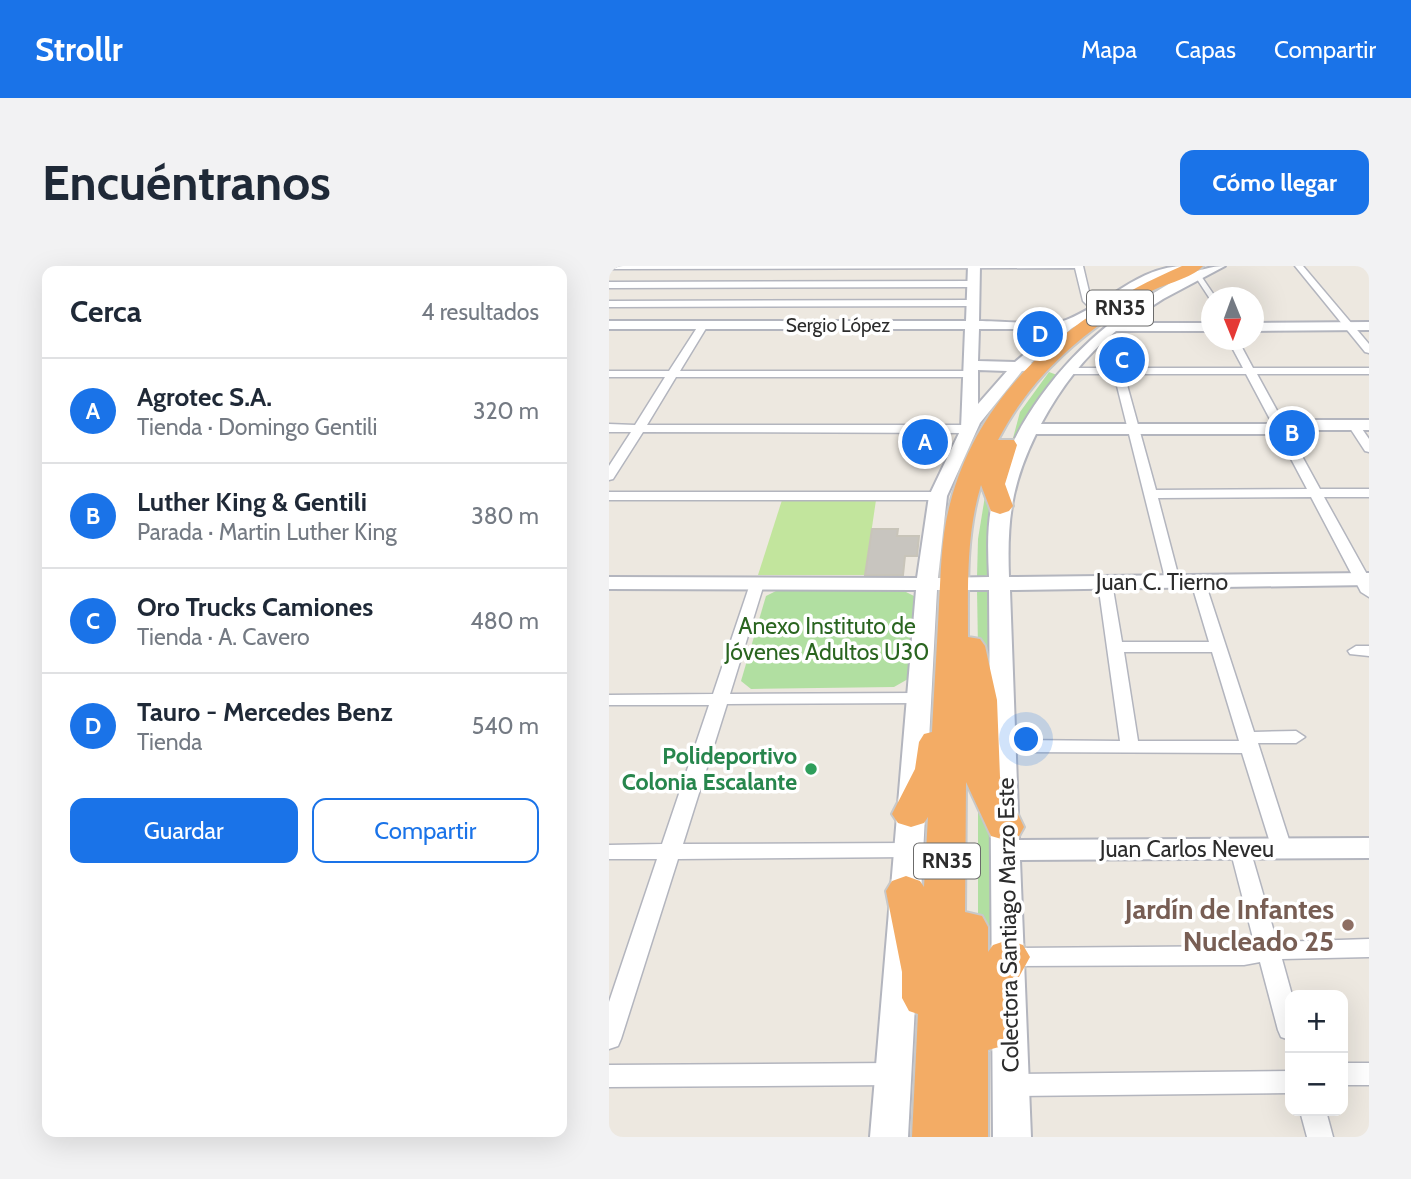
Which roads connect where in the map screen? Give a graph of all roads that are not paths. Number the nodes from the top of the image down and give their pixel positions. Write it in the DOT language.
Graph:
graph roads {
  1 [pos="645,266"];
  2 [pos="757,266"];
  3 [pos="868,266"];
  4 [pos="974,266"];
  5 [pos="1077,266"];
  6 [pos="1178,266"];
  7 [pos="1219,266"];
  8 [pos="1299,266"];
  9 [pos="609,267"];
  10 [pos="1200,269"];
  11 [pos="1139,283"];
  12 [pos="746,284"];
  13 [pos="862,284"];
  14 [pos="973,284"];
  15 [pos="609,285"];
  16 [pos="629,285"];
  17 [pos="1207,287"];
  18 [pos="1172,290"];
  19 [pos="856,303"];
  20 [pos="973,303"];
  21 [pos="735,304"];
  22 [pos="610,305"];
  23 [pos="1102,316"];
  24 [pos="609,325"];
  25 [pos="703,325"];
  26 [pos="722,325"];
  27 [pos="849,325"];
  28 [pos="972,325"];
  29 [pos="1067,325"];
  30 [pos="1201,326"];
  31 [pos="1350,326"];
  32 [pos="1369,326"];
  33 [pos="1264,327"];
  34 [pos="1088,331"];
  35 [pos="1369,349"];
  36 [pos="1238,350"];
  37 [pos="970,369"];
  38 [pos="1118,371"];
  39 [pos="1250,371"];
  40 [pos="1369,371"];
  41 [pos="1038,372"];
  42 [pos="609,374"];
  43 [pos="672,374"];
  44 [pos="1019,424"];
  45 [pos="1361,425"];
  46 [pos="1280,427"];
  47 [pos="609,428"];
  48 [pos="639,428"];
  49 [pos="969,429"];
  50 [pos="1133,429"];
  51 [pos="1369,448"];
  52 [pos="949,471"];
  53 [pos="609,475"];
  54 [pos="1369,493"];
  55 [pos="1150,494"];
  56 [pos="1316,494"];
  57 [pos="609,496"];
  58 [pos="938,496"];
  59 [pos="1000,506"];
  60 [pos="1173,582"];
  61 [pos="1198,582"];
  62 [pos="609,583"];
  63 [pos="1105,583"];
  64 [pos="757,584"];
  65 [pos="963,584"];
  66 [pos="1367,584"];
  67 [pos="961,643"];
  68 [pos="1115,647"];
  69 [pos="1218,647"];
  70 [pos="919,698"];
  71 [pos="719,699"];
  72 [pos="609,700"];
  73 [pos="1296,737"];
  74 [pos="1248,743"];
  75 [pos="1004,746"];
  76 [pos="1130,746"];
  77 [pos="911,814"];
  78 [pos="1006,838"];
  79 [pos="1240,849"];
  80 [pos="1282,849"];
  81 [pos="1369,849"];
  82 [pos="670,851"];
  83 [pos="609,852"];
  84 [pos="907,870"];
  85 [pos="1369,948"];
  86 [pos="1269,952"];
  87 [pos="1008,957"];
  88 [pos="1285,1011"];
  89 [pos="609,1040"];
  90 [pos="894,1074"];
  91 [pos="1348,1074"];
  92 [pos="1369,1074"];
  93 [pos="609,1076"];
  94 [pos="1285,1082"];
  95 [pos="1011,1085"];
  96 [pos="1314,1116"];
  97 [pos="889,1137"];
  98 [pos="920,1137"];
  99 [pos="937,1137"];
  100 [pos="963,1137"];
  101 [pos="983,1137"];
  102 [pos="1012,1137"];
  103 [pos="1320,1137"];
  1 -- 2 [label="street"];
  1 -- 9 [label="street"];
  1 -- 16 [label="street"];
  2 -- 3 [label="street"];
  2 -- 12 [label="street"];
  3 -- 4 [label="street"];
  3 -- 13 [label="street"];
  4 -- 5 [label="street"];
  4 -- 14 [label="street"];
  5 -- 23 [label="street"];
  6 -- 11 [label="street"];
  7 -- 10 [label="street, Colectora Santiago Marzo Este"];
  8 -- 31 [label="street"];
  10 -- 17 [label="street"];
  10 -- 18 [label="street, Colectora Santiago Marzo Este"];
  10 -- 23 [label="highway, RN35"];
  10 -- 34 [label="highway, RN35"];
  11 -- 23 [label="highway"];
  12 -- 13 [label="street"];
  12 -- 16 [label="street"];
  12 -- 21 [label="street"];
  13 -- 14 [label="street"];
  13 -- 19 [label="street"];
  14 -- 20 [label="street"];
  15 -- 16 [label="street"];
  16 -- 22 [label="street"];
  18 -- 23 [label="street, Colectora Santiago Marzo Este"];
  18 -- 34 [label="highway"];
  19 -- 20 [label="street"];
  19 -- 21 [label="street"];
  19 -- 27 [label="street"];
  20 -- 28 [label="street"];
  21 -- 22 [label="street"];
  21 -- 26 [label="street"];
  23 -- 29 [label="street, Colectora Santiago Marzo Este"];
  23 -- 30 [label="street"];
  23 -- 41 [label="highway, RN35"];
  23 -- 41 [label="street, Colectora Santiago Marzo Este"];
  24 -- 25 [label="street, Sergio López"];
  25 -- 26 [label="street, Sergio López"];
  25 -- 43 [label="street"];
  26 -- 27 [label="street, Sergio López"];
  27 -- 28 [label="street, Sergio López"];
  28 -- 29 [label="street, Sergio López"];
  28 -- 37 [label="street"];
  29 -- 41 [label="street, Colectora Santiago Marzo Este"];
  31 -- 32 [label="street"];
  31 -- 33 [label="street"];
  31 -- 35 [label="street"];
  34 -- 41 [label="highway, RN35"];
  36 -- 39 [label="street"];
  37 -- 41 [label="street"];
  37 -- 43 [label="street"];
  37 -- 49 [label="street"];
  38 -- 39 [label="street"];
  38 -- 41 [label="street"];
  38 -- 50 [label="street"];
  39 -- 40 [label="street"];
  39 -- 46 [label="street"];
  41 -- 44 [label="highway, RN35"];
  41 -- 49 [label="street, Colectora Santiago Marzo Este"];
  41 -- 52 [label="highway"];
  41 -- 65 [label="highway, RN35"];
  42 -- 43 [label="street"];
  43 -- 48 [label="street"];
  44 -- 50 [label="street"];
  44 -- 59 [label="highway"];
  44 -- 65 [label="highway, RN35"];
  45 -- 46 [label="street"];
  45 -- 51 [label="street"];
  46 -- 50 [label="street"];
  46 -- 56 [label="street"];
  47 -- 48 [label="street"];
  48 -- 49 [label="street"];
  48 -- 53 [label="street"];
  49 -- 52 [label="street, Colectora Santiago Marzo Este"];
  50 -- 55 [label="street"];
  52 -- 58 [label="street, Colectora Santiago Marzo Este"];
  54 -- 56 [label="street"];
  55 -- 56 [label="street"];
  55 -- 60 [label="street"];
  56 -- 66 [label="street"];
  57 -- 58 [label="street"];
  58 -- 65 [label="street, Colectora Santiago Marzo Este"];
  59 -- 65 [label="street, Colectora Santiago Marzo Este"];
  60 -- 61 [label="street, Juan C. Tierno"];
  60 -- 63 [label="street, Juan C. Tierno"];
  61 -- 66 [label="street, Juan C. Tierno"];
  61 -- 69 [label="street"];
  62 -- 64 [label="street, Juan C. Tierno"];
  63 -- 65 [label="street, Juan C. Tierno"];
  63 -- 68 [label="street"];
  64 -- 65 [label="street, Juan C. Tierno"];
  64 -- 71 [label="street"];
  65 -- 67 [label="highway, RN35"];
  65 -- 70 [label="street, Colectora Santiago Marzo Este"];
  65 -- 75 [label="street, Colectora Santiago Marzo Este"];
  67 -- 77 [label="highway"];
  67 -- 78 [label="highway"];
  67 -- 99 [label="highway, RN35"];
  67 -- 100 [label="highway, RN35"];
  68 -- 69 [label="street"];
  68 -- 76 [label="street"];
  69 -- 74 [label="street"];
  70 -- 71 [label="street"];
  70 -- 77 [label="street, Colectora Santiago Marzo Este"];
  71 -- 72 [label="street"];
  71 -- 82 [label="street"];
  73 -- 74 [label="street"];
  74 -- 76 [label="street"];
  74 -- 80 [label="street"];
  75 -- 76 [label="street"];
  75 -- 78 [label="street, Colectora Santiago Marzo Este"];
  77 -- 84 [label="street, Colectora Santiago Marzo Este"];
  78 -- 79 [label="street, Juan Carlos Neveu"];
  78 -- 87 [label="street, Colectora Santiago Marzo Este"];
  79 -- 80 [label="street, Juan Carlos Neveu"];
  79 -- 86 [label="street"];
  80 -- 81 [label="street, Juan Carlos Neveu"];
  82 -- 83 [label="street"];
  82 -- 84 [label="street"];
  82 -- 89 [label="street"];
  84 -- 90 [label="street, Colectora Santiago Marzo Este"];
  84 -- 98 [label="highway"];
  85 -- 86 [label="street"];
  86 -- 87 [label="street"];
  86 -- 88 [label="street"];
  87 -- 95 [label="street, Colectora Santiago Marzo Este"];
  87 -- 101 [label="highway"];
  90 -- 93 [label="street"];
  90 -- 97 [label="street, Colectora Santiago Marzo Este"];
  91 -- 92 [label="street"];
  94 -- 95 [label="street"];
  95 -- 102 [label="street, Colectora Santiago Marzo Este"];
  96 -- 103 [label="street"];
}
